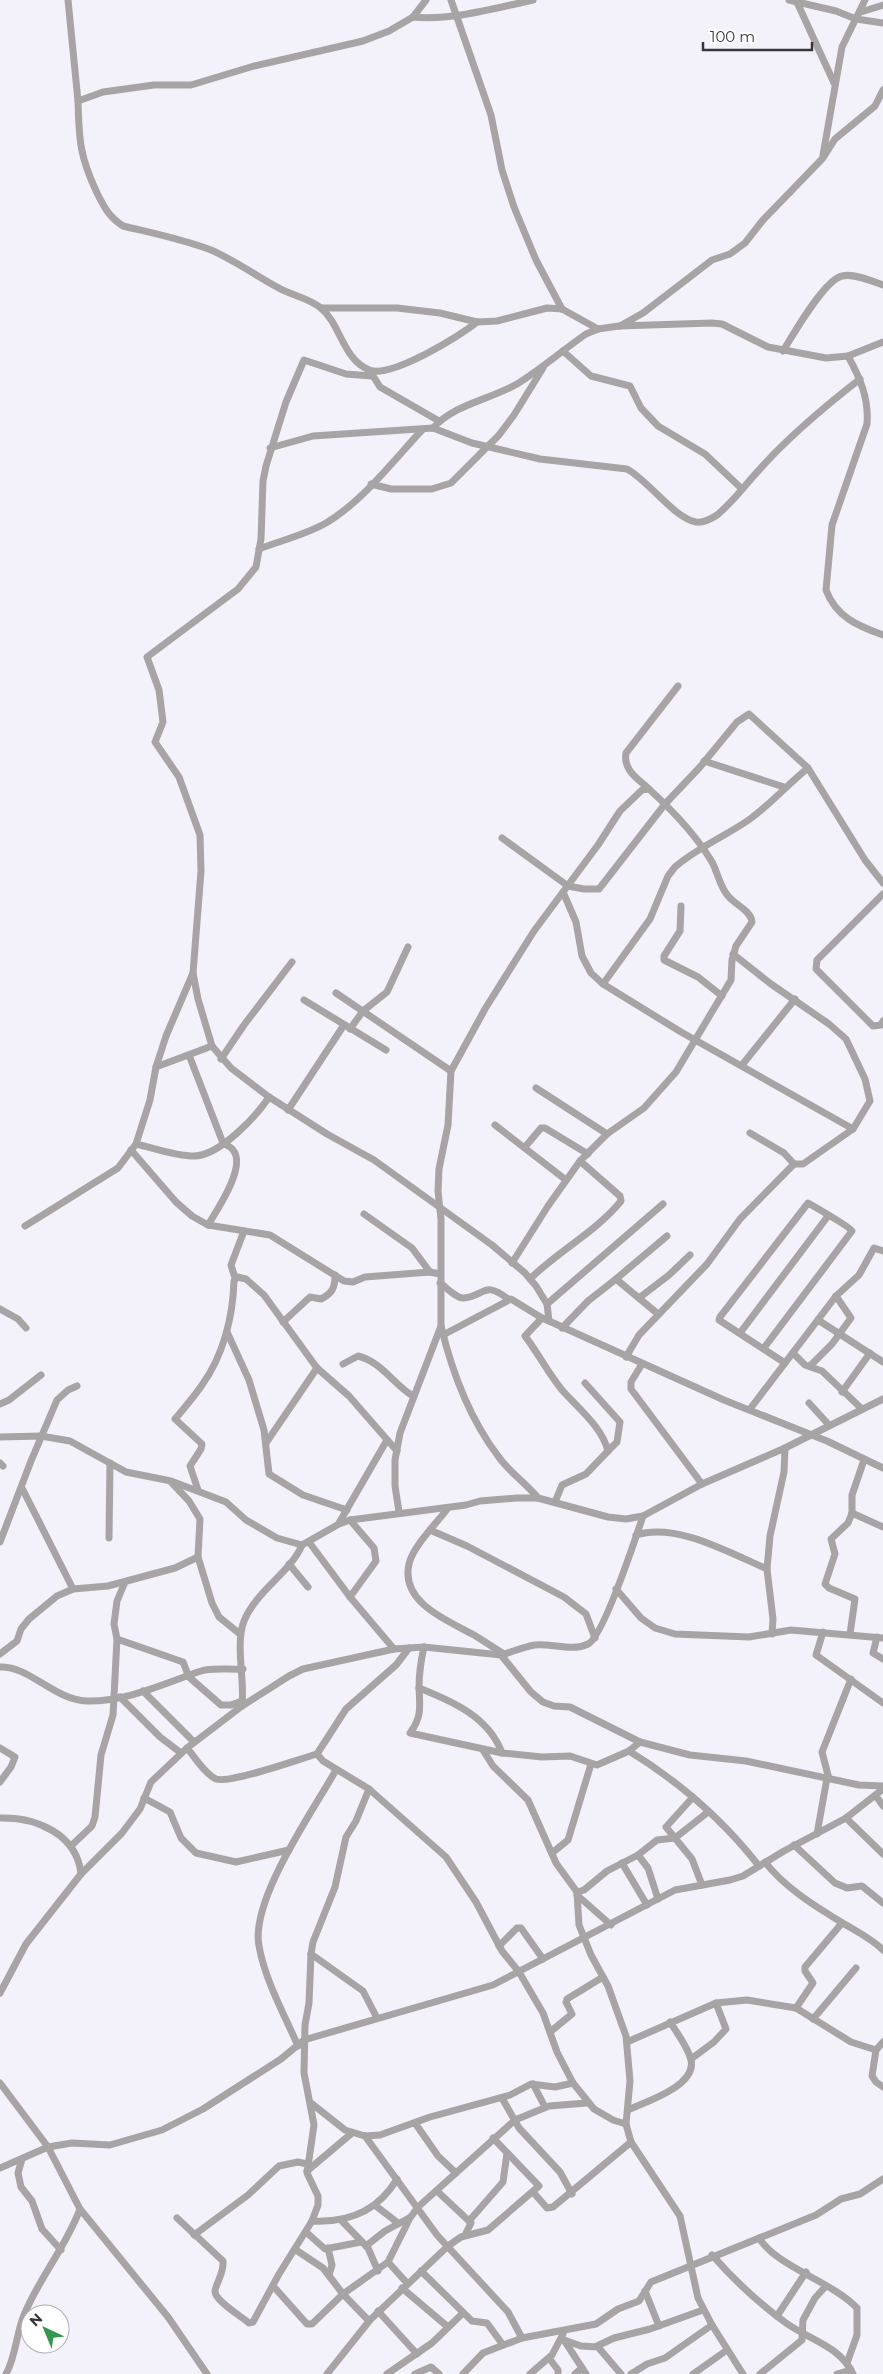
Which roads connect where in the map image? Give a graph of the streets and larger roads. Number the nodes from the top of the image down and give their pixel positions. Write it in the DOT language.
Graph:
graph roads {
  1 [pos="68,0"];
  2 [pos="426,0"];
  3 [pos="451,0"];
  4 [pos="533,0"];
  5 [pos="789,0"];
  6 [pos="865,0"];
  7 [pos="797,1"];
  8 [pos="883,5"];
  9 [pos="861,12"];
  10 [pos="455,14"];
  11 [pos="413,16"];
  12 [pos="856,19"];
  13 [pos="883,23"];
  14 [pos="834,83"];
  15 [pos="883,90"];
  16 [pos="78,102"];
  17 [pos="823,158"];
  18 [pos="883,285"];
  19 [pos="321,308"];
  20 [pos="562,308"];
  21 [pos="477,322"];
  22 [pos="619,326"];
  23 [pos="598,329"];
  24 [pos="883,342"];
  25 [pos="563,351"];
  26 [pos="784,351"];
  27 [pos="848,356"];
  28 [pos="544,365"];
  29 [pos="370,373"];
  30 [pos="860,379"];
  31 [pos="439,422"];
  32 [pos="432,428"];
  33 [pos="422,429"];
  34 [pos="488,446"];
  35 [pos="270,448"];
  36 [pos="371,484"];
  37 [pos="742,490"];
  38 [pos="259,550"];
  39 [pos="883,635"];
  40 [pos="678,686"];
  41 [pos="704,761"];
  42 [pos="808,768"];
  43 [pos="784,787"];
  44 [pos="649,789"];
  45 [pos="665,804"];
  46 [pos="502,838"];
  47 [pos="702,848"];
  48 [pos="883,883"];
  49 [pos="566,889"];
  50 [pos="883,894"];
  51 [pos="681,906"];
  52 [pos="408,947"];
  53 [pos="733,954"];
  54 [pos="292,962"];
  55 [pos="193,973"];
  56 [pos="603,984"];
  57 [pos="336,993"];
  58 [pos="722,996"];
  59 [pos="794,999"];
  60 [pos="304,1000"];
  61 [pos="363,1011"];
  62 [pos="883,1021"];
  63 [pos="347,1027"];
  64 [pos="697,1039"];
  65 [pos="212,1046"];
  66 [pos="386,1050"];
  67 [pos="189,1055"];
  68 [pos="221,1059"];
  69 [pos="742,1064"];
  70 [pos="156,1067"];
  71 [pos="451,1071"];
  72 [pos="536,1088"];
  73 [pos="269,1097"];
  74 [pos="288,1110"];
  75 [pos="495,1125"];
  76 [pos="853,1129"];
  77 [pos="750,1133"];
  78 [pos="607,1134"];
  79 [pos="224,1143"];
  80 [pos="526,1146"];
  81 [pos="134,1147"];
  82 [pos="588,1154"];
  83 [pos="580,1161"];
  84 [pos="794,1164"];
  85 [pos="566,1180"];
  86 [pos="663,1204"];
  87 [pos="439,1205"];
  88 [pos="364,1214"];
  89 [pos="828,1216"];
  90 [pos="208,1225"];
  91 [pos="25,1226"];
  92 [pos="244,1231"];
  93 [pos="667,1236"];
  94 [pos="883,1251"];
  95 [pos="690,1255"];
  96 [pos="512,1262"];
  97 [pos="430,1272"];
  98 [pos="440,1274"];
  99 [pos="335,1275"];
  100 [pos="235,1278"];
  101 [pos="616,1279"];
  102 [pos="530,1280"];
  103 [pos="440,1283"];
  104 [pos="836,1296"];
  105 [pos="639,1298"];
  106 [pos="508,1299"];
  107 [pos="547,1304"];
  108 [pos="0,1308"];
  109 [pos="658,1314"];
  110 [pos="542,1318"];
  111 [pos="818,1320"];
  112 [pos="549,1321"];
  113 [pos="283,1322"];
  114 [pos="440,1326"];
  115 [pos="26,1328"];
  116 [pos="562,1328"];
  117 [pos="227,1332"];
  118 [pos="740,1333"];
  119 [pos="840,1333"];
  120 [pos="443,1335"];
  121 [pos="764,1348"];
  122 [pos="793,1353"];
  123 [pos="870,1353"];
  124 [pos="626,1357"];
  125 [pos="883,1362"];
  126 [pos="785,1363"];
  127 [pos="342,1364"];
  128 [pos="642,1364"];
  129 [pos="810,1366"];
  130 [pos="317,1368"];
  131 [pos="41,1375"];
  132 [pos="585,1383"];
  133 [pos="77,1386"];
  134 [pos="842,1392"];
  135 [pos="414,1396"];
  136 [pos="883,1399"];
  137 [pos="809,1403"];
  138 [pos="0,1404"];
  139 [pos="750,1409"];
  140 [pos="862,1409"];
  141 [pos="829,1425"];
  142 [pos="0,1430"];
  143 [pos="811,1434"];
  144 [pos="41,1436"];
  145 [pos="3,1437"];
  146 [pos="388,1440"];
  147 [pos="266,1442"];
  148 [pos="785,1448"];
  149 [pos="397,1451"];
  150 [pos="608,1451"];
  151 [pos="864,1460"];
  152 [pos="110,1463"];
  153 [pos="883,1468"];
  154 [pos="171,1482"];
  155 [pos="702,1484"];
  156 [pos="22,1488"];
  157 [pos="198,1490"];
  158 [pos="538,1498"];
  159 [pos="555,1502"];
  160 [pos="448,1508"];
  161 [pos="347,1510"];
  162 [pos="399,1512"];
  163 [pos="852,1512"];
  164 [pos="643,1516"];
  165 [pos="350,1520"];
  166 [pos="338,1524"];
  167 [pos="883,1527"];
  168 [pos="430,1530"];
  169 [pos="636,1535"];
  170 [pos="108,1538"];
  171 [pos="0,1542"];
  172 [pos="309,1542"];
  173 [pos="302,1545"];
  174 [pos="198,1557"];
  175 [pos="289,1564"];
  176 [pos="766,1569"];
  177 [pos="125,1582"];
  178 [pos="308,1587"];
  179 [pos="73,1589"];
  180 [pos="616,1589"];
  181 [pos="350,1597"];
  182 [pos="824,1632"];
  183 [pos="240,1634"];
  184 [pos="772,1634"];
  185 [pos="850,1634"];
  186 [pos="595,1638"];
  187 [pos="880,1638"];
  188 [pos="117,1639"];
  189 [pos="424,1647"];
  190 [pos="409,1648"];
  191 [pos="394,1649"];
  192 [pos="0,1654"];
  193 [pos="503,1654"];
  194 [pos="883,1659"];
  195 [pos="0,1667"];
  196 [pos="243,1669"];
  197 [pos="189,1676"];
  198 [pos="851,1679"];
  199 [pos="419,1688"];
  200 [pos="143,1691"];
  201 [pos="116,1698"];
  202 [pos="242,1703"];
  203 [pos="883,1704"];
  204 [pos="194,1742"];
  205 [pos="640,1742"];
  206 [pos="0,1748"];
  207 [pos="184,1750"];
  208 [pos="483,1750"];
  209 [pos="629,1751"];
  210 [pos="502,1752"];
  211 [pos="317,1754"];
  212 [pos="591,1764"];
  213 [pos="336,1770"];
  214 [pos="828,1779"];
  215 [pos="0,1782"];
  216 [pos="883,1788"];
  217 [pos="370,1789"];
  218 [pos="876,1796"];
  219 [pos="144,1798"];
  220 [pos="693,1798"];
  221 [pos="883,1806"];
  222 [pos="708,1812"];
  223 [pos="0,1818"];
  224 [pos="846,1818"];
  225 [pos="816,1834"];
  226 [pos="675,1838"];
  227 [pos="794,1845"];
  228 [pos="71,1846"];
  229 [pos="289,1850"];
  230 [pos="552,1853"];
  231 [pos="883,1854"];
  232 [pos="638,1855"];
  233 [pos="622,1863"];
  234 [pos="762,1864"];
  235 [pos="81,1874"];
  236 [pos="702,1885"];
  237 [pos="577,1893"];
  238 [pos="658,1899"];
  239 [pos="883,1903"];
  240 [pos="647,1905"];
  241 [pos="842,1923"];
  242 [pos="611,1925"];
  243 [pos="585,1938"];
  244 [pos="499,1946"];
  245 [pos="883,1950"];
  246 [pos="311,1954"];
  247 [pos="543,1959"];
  248 [pos="856,1968"];
  249 [pos="519,1972"];
  250 [pos="603,1977"];
  251 [pos="0,1993"];
  252 [pos="716,2003"];
  253 [pos="796,2008"];
  254 [pos="377,2018"];
  255 [pos="813,2019"];
  256 [pos="670,2022"];
  257 [pos="550,2032"];
  258 [pos="304,2040"];
  259 [pos="627,2042"];
  260 [pos="883,2042"];
  261 [pos="298,2046"];
  262 [pos="876,2050"];
  263 [pos="690,2058"];
  264 [pos="0,2083"];
  265 [pos="533,2084"];
  266 [pos="573,2084"];
  267 [pos="883,2087"];
  268 [pos="502,2098"];
  269 [pos="311,2103"];
  270 [pos="587,2103"];
  271 [pos="545,2107"];
  272 [pos="628,2110"];
  273 [pos="515,2120"];
  274 [pos="415,2123"];
  275 [pos="626,2124"];
  276 [pos="352,2133"];
  277 [pos="365,2136"];
  278 [pos="493,2138"];
  279 [pos="631,2142"];
  280 [pos="48,2147"];
  281 [pos="507,2153"];
  282 [pos="22,2159"];
  283 [pos="0,2168"];
  284 [pos="307,2168"];
  285 [pos="456,2172"];
  286 [pos="397,2179"];
  287 [pos="883,2179"];
  288 [pos="438,2191"];
  289 [pos="533,2192"];
  290 [pos="572,2194"];
  291 [pos="376,2206"];
  292 [pos="418,2207"];
  293 [pos="80,2209"];
  294 [pos="177,2218"];
  295 [pos="410,2218"];
  296 [pos="341,2220"];
  297 [pos="312,2221"];
  298 [pos="469,2221"];
  299 [pos="398,2223"];
  300 [pos="306,2232"];
  301 [pos="194,2235"];
  302 [pos="466,2235"];
  303 [pos="759,2238"];
  304 [pos="364,2244"];
  305 [pos="448,2246"];
  306 [pos="328,2248"];
  307 [pos="61,2250"];
  308 [pos="296,2250"];
  309 [pos="712,2255"];
  310 [pos="388,2262"];
  311 [pos="690,2266"];
  312 [pos="378,2270"];
  313 [pos="421,2271"];
  314 [pos="806,2272"];
  315 [pos="329,2275"];
  316 [pos="405,2286"];
  317 [pos="826,2286"];
  318 [pos="274,2287"];
  319 [pos="645,2291"];
  320 [pos="343,2294"];
  321 [pos="703,2310"];
  322 [pos="378,2311"];
  323 [pos="463,2313"];
  324 [pos="778,2316"];
  325 [pos="369,2321"];
  326 [pos="659,2326"];
  327 [pos="712,2326"];
  328 [pos="448,2327"];
  329 [pos="802,2333"];
  330 [pos="564,2336"];
  331 [pos="522,2338"];
  332 [pos="503,2345"];
  333 [pos="597,2346"];
  334 [pos="727,2350"];
  335 [pos="417,2354"];
  336 [pos="549,2358"];
  337 [pos="847,2363"];
  338 [pos="584,2371"];
  339 [pos="852,2372"];
  340 [pos="6,2374"];
  341 [pos="206,2374"];
  342 [pos="327,2374"];
  343 [pos="387,2374"];
  344 [pos="415,2374"];
  345 [pos="439,2374"];
  346 [pos="463,2374"];
  347 [pos="530,2374"];
  348 [pos="558,2374"];
  349 [pos="575,2374"];
  350 [pos="621,2374"];
  351 [pos="631,2374"];
  352 [pos="693,2374"];
  353 [pos="743,2374"];
  354 [pos="760,2374"];
  355 [pos="837,2374"];
  1 -- 16 [label="street"];
  2 -- 11 [label="street"];
  3 -- 10 [label="street"];
  4 -- 10 [label="street"];
  5 -- 7 [label="street"];
  6 -- 9 [label="street"];
  7 -- 12 [label="street"];
  7 -- 14 [label="street"];
  8 -- 9 [label="street"];
  9 -- 12 [label="street"];
  10 -- 11 [label="street"];
  10 -- 20 [label="street"];
  11 -- 16 [label="street"];
  12 -- 13 [label="street"];
  12 -- 14 [label="street"];
  14 -- 17 [label="street"];
  15 -- 17 [label="street"];
  16 -- 19 [label="street"];
  17 -- 22 [label="street"];
  18 -- 26 [label="street"];
  19 -- 21 [label="street"];
  19 -- 29 [label="street"];
  20 -- 21 [label="street"];
  20 -- 23 [label="street"];
  21 -- 29 [label="street"];
  22 -- 23 [label="street"];
  22 -- 26 [label="street"];
  23 -- 25 [label="street"];
  24 -- 27 [label="street"];
  25 -- 28 [label="street"];
  25 -- 37 [label="street"];
  26 -- 27 [label="street"];
  27 -- 30 [label="street"];
  28 -- 31 [label="street"];
  28 -- 34 [label="street"];
  29 -- 31 [label="street"];
  29 -- 35 [label="street"];
  30 -- 37 [label="street"];
  30 -- 39 [label="street"];
  31 -- 32 [label="street"];
  32 -- 33 [label="street"];
  32 -- 34 [label="street"];
  33 -- 35 [label="street"];
  33 -- 36 [label="street"];
  34 -- 36 [label="street"];
  34 -- 37 [label="street"];
  35 -- 38 [label="street"];
  36 -- 38 [label="street"];
  38 -- 55 [label="street"];
  40 -- 44 [label="street"];
  41 -- 42 [label="street"];
  41 -- 43 [label="street"];
  41 -- 45 [label="street"];
  42 -- 43 [label="street"];
  42 -- 48 [label="street"];
  43 -- 47 [label="street"];
  44 -- 45 [label="street"];
  44 -- 49 [label="street"];
  45 -- 47 [label="street"];
  45 -- 49 [label="street"];
  46 -- 49 [label="street"];
  47 -- 53 [label="street"];
  47 -- 56 [label="street"];
  49 -- 56 [label="street"];
  49 -- 71 [label="street"];
  50 -- 62 [label="street"];
  51 -- 58 [label="street"];
  52 -- 61 [label="street"];
  53 -- 58 [label="street"];
  53 -- 59 [label="street"];
  54 -- 68 [label="street"];
  55 -- 65 [label="street"];
  55 -- 70 [label="street"];
  56 -- 64 [label="street"];
  57 -- 61 [label="street"];
  58 -- 64 [label="street"];
  59 -- 69 [label="street"];
  59 -- 76 [label="street"];
  60 -- 63 [label="street"];
  61 -- 63 [label="street"];
  61 -- 71 [label="street"];
  63 -- 66 [label="street"];
  63 -- 74 [label="street"];
  64 -- 69 [label="street"];
  64 -- 78 [label="street"];
  65 -- 67 [label="street"];
  65 -- 68 [label="street"];
  67 -- 70 [label="street"];
  67 -- 79 [label="street"];
  68 -- 73 [label="street"];
  69 -- 76 [label="street"];
  70 -- 81 [label="street"];
  71 -- 87 [label="street"];
  72 -- 78 [label="street"];
  73 -- 74 [label="street"];
  73 -- 79 [label="street"];
  74 -- 87 [label="street"];
  75 -- 80 [label="street"];
  76 -- 84 [label="street"];
  77 -- 84 [label="street"];
  78 -- 82 [label="street"];
  79 -- 81 [label="street"];
  79 -- 90 [label="street"];
  80 -- 82 [label="street"];
  80 -- 85 [label="street"];
  81 -- 90 [label="street"];
  81 -- 91 [label="street"];
  82 -- 83 [label="street"];
  83 -- 85 [label="street"];
  83 -- 102 [label="street"];
  84 -- 109 [label="street"];
  85 -- 96 [label="street"];
  86 -- 107 [label="street"];
  87 -- 96 [label="street"];
  87 -- 98 [label="street"];
  88 -- 97 [label="street"];
  89 -- 118 [label="street"];
  89 -- 118 [label="street"];
  89 -- 121 [label="street"];
  90 -- 92 [label="street"];
  92 -- 99 [label="street"];
  92 -- 100 [label="street"];
  93 -- 101 [label="street"];
  94 -- 104 [label="street"];
  95 -- 105 [label="street"];
  96 -- 102 [label="street"];
  97 -- 98 [label="street"];
  97 -- 99 [label="street"];
  98 -- 103 [label="street"];
  99 -- 113 [label="street"];
  100 -- 113 [label="street"];
  100 -- 117 [label="street"];
  101 -- 105 [label="street"];
  101 -- 116 [label="street"];
  102 -- 107 [label="street"];
  103 -- 106 [label="street"];
  103 -- 114 [label="street"];
  104 -- 111 [label="street"];
  104 -- 119 [label="street"];
  105 -- 109 [label="street"];
  106 -- 110 [label="street"];
  106 -- 120 [label="street"];
  107 -- 112 [label="street"];
  108 -- 115 [label="street"];
  109 -- 124 [label="street"];
  110 -- 112 [label="street"];
  110 -- 150 [label="street"];
  111 -- 119 [label="street"];
  111 -- 122 [label="street"];
  112 -- 116 [label="street"];
  113 -- 130 [label="street"];
  114 -- 120 [label="street"];
  114 -- 135 [label="street"];
  116 -- 124 [label="street"];
  117 -- 147 [label="street"];
  117 -- 157 [label="street"];
  118 -- 121 [label="street"];
  119 -- 123 [label="street"];
  119 -- 129 [label="street"];
  120 -- 158 [label="street"];
  121 -- 126 [label="street"];
  122 -- 126 [label="street"];
  122 -- 129 [label="street"];
  123 -- 125 [label="street"];
  123 -- 134 [label="street"];
  124 -- 128 [label="street"];
  126 -- 139 [label="street"];
  127 -- 135 [label="street"];
  128 -- 139 [label="street"];
  128 -- 155 [label="street"];
  129 -- 134 [label="street"];
  130 -- 146 [label="street"];
  130 -- 147 [label="street"];
  131 -- 138 [label="street"];
  132 -- 150 [label="street"];
  133 -- 144 [label="street"];
  134 -- 140 [label="street"];
  135 -- 149 [label="street"];
  136 -- 140 [label="street"];
  137 -- 141 [label="street"];
  139 -- 143 [label="street"];
  140 -- 141 [label="street"];
  141 -- 143 [label="street"];
  142 -- 145 [label="street"];
  143 -- 148 [label="street"];
  143 -- 151 [label="street"];
  144 -- 145 [label="street"];
  144 -- 152 [label="street"];
  144 -- 156 [label="street"];
  146 -- 149 [label="street"];
  146 -- 161 [label="street"];
  147 -- 161 [label="street"];
  148 -- 155 [label="street"];
  148 -- 176 [label="street"];
  149 -- 162 [label="street"];
  150 -- 159 [label="street"];
  151 -- 153 [label="street"];
  151 -- 163 [label="street"];
  152 -- 154 [label="street"];
  152 -- 170 [label="street"];
  154 -- 157 [label="street"];
  154 -- 174 [label="street"];
  155 -- 164 [label="street"];
  156 -- 171 [label="street"];
  156 -- 179 [label="street"];
  157 -- 173 [label="street"];
  158 -- 159 [label="street"];
  158 -- 160 [label="street"];
  159 -- 164 [label="street"];
  160 -- 162 [label="street"];
  160 -- 168 [label="street"];
  161 -- 166 [label="street"];
  162 -- 165 [label="street"];
  163 -- 167 [label="street"];
  163 -- 185 [label="street"];
  164 -- 169 [label="street"];
  165 -- 166 [label="street"];
  165 -- 181 [label="street"];
  166 -- 172 [label="street"];
  168 -- 186 [label="street"];
  168 -- 193 [label="street"];
  169 -- 176 [label="street"];
  169 -- 180 [label="street"];
  172 -- 173 [label="street"];
  172 -- 181 [label="street"];
  173 -- 175 [label="street"];
  174 -- 177 [label="street"];
  174 -- 183 [label="street"];
  175 -- 178 [label="street"];
  175 -- 183 [label="street"];
  176 -- 184 [label="street"];
  177 -- 179 [label="street"];
  177 -- 188 [label="street"];
  179 -- 192 [label="street"];
  180 -- 184 [label="street"];
  180 -- 186 [label="street"];
  181 -- 191 [label="street"];
  182 -- 184 [label="street"];
  182 -- 185 [label="street"];
  182 -- 198 [label="street"];
  183 -- 196 [label="street"];
  185 -- 187 [label="street"];
  186 -- 193 [label="street"];
  187 -- 194 [label="street"];
  188 -- 197 [label="street"];
  188 -- 201 [label="street"];
  189 -- 190 [label="street"];
  189 -- 193 [label="street"];
  189 -- 199 [label="street"];
  190 -- 191 [label="street"];
  190 -- 211 [label="street"];
  191 -- 202 [label="street"];
  193 -- 205 [label="street"];
  195 -- 201 [label="street"];
  196 -- 197 [label="street"];
  196 -- 202 [label="street"];
  197 -- 200 [label="street"];
  197 -- 202 [label="street"];
  198 -- 203 [label="street"];
  198 -- 214 [label="street"];
  199 -- 208 [label="street"];
  199 -- 210 [label="street"];
  200 -- 201 [label="street"];
  200 -- 204 [label="street"];
  201 -- 207 [label="street"];
  201 -- 228 [label="street"];
  202 -- 204 [label="street"];
  204 -- 207 [label="street"];
  205 -- 209 [label="street"];
  205 -- 214 [label="street"];
  206 -- 215 [label="street"];
  207 -- 211 [label="street"];
  207 -- 219 [label="street"];
  208 -- 210 [label="street"];
  208 -- 230 [label="street"];
  209 -- 212 [label="street"];
  209 -- 220 [label="street"];
  210 -- 212 [label="street"];
  211 -- 213 [label="street"];
  212 -- 230 [label="street"];
  213 -- 217 [label="street"];
  213 -- 229 [label="street"];
  214 -- 216 [label="street"];
  214 -- 225 [label="street"];
  216 -- 218 [label="street"];
  217 -- 244 [label="street"];
  217 -- 246 [label="street"];
  218 -- 221 [label="street"];
  218 -- 224 [label="street"];
  219 -- 229 [label="street"];
  219 -- 235 [label="street"];
  220 -- 222 [label="street"];
  220 -- 226 [label="street"];
  222 -- 226 [label="street"];
  222 -- 234 [label="street"];
  223 -- 228 [label="street"];
  224 -- 225 [label="street"];
  224 -- 231 [label="street"];
  225 -- 227 [label="street"];
  226 -- 232 [label="street"];
  226 -- 236 [label="street"];
  227 -- 234 [label="street"];
  227 -- 239 [label="street"];
  228 -- 235 [label="street"];
  229 -- 261 [label="street"];
  230 -- 237 [label="street"];
  232 -- 233 [label="street"];
  232 -- 238 [label="street"];
  233 -- 237 [label="street"];
  233 -- 240 [label="street"];
  234 -- 236 [label="street"];
  234 -- 241 [label="street"];
  235 -- 251 [label="street"];
  236 -- 238 [label="street"];
  237 -- 242 [label="street"];
  237 -- 243 [label="street"];
  238 -- 240 [label="street"];
  240 -- 242 [label="street"];
  241 -- 245 [label="street"];
  241 -- 253 [label="street"];
  242 -- 243 [label="street"];
  243 -- 247 [label="street"];
  243 -- 250 [label="street"];
  244 -- 247 [label="street"];
  244 -- 249 [label="street"];
  246 -- 254 [label="street"];
  246 -- 258 [label="street"];
  247 -- 249 [label="street"];
  248 -- 255 [label="street"];
  249 -- 254 [label="street"];
  249 -- 257 [label="street"];
  250 -- 257 [label="street"];
  250 -- 259 [label="street"];
  252 -- 253 [label="street"];
  252 -- 256 [label="street"];
  252 -- 263 [label="street"];
  253 -- 255 [label="street"];
  254 -- 258 [label="street"];
  255 -- 262 [label="street"];
  256 -- 259 [label="street"];
  256 -- 263 [label="street"];
  257 -- 266 [label="street"];
  258 -- 261 [label="street"];
  258 -- 269 [label="street"];
  259 -- 272 [label="street"];
  260 -- 262 [label="street"];
  261 -- 280 [label="street"];
  262 -- 267 [label="street"];
  263 -- 272 [label="street"];
  264 -- 280 [label="street"];
  265 -- 266 [label="street"];
  265 -- 268 [label="street"];
  265 -- 271 [label="street"];
  266 -- 270 [label="street"];
  268 -- 273 [label="street"];
  268 -- 274 [label="street"];
  269 -- 276 [label="street"];
  269 -- 284 [label="street"];
  270 -- 271 [label="street"];
  270 -- 275 [label="street"];
  271 -- 273 [label="street"];
  272 -- 275 [label="street"];
  273 -- 278 [label="street"];
  273 -- 290 [label="street"];
  274 -- 277 [label="street"];
  274 -- 285 [label="street"];
  275 -- 279 [label="street"];
  276 -- 277 [label="street"];
  276 -- 284 [label="street"];
  277 -- 286 [label="street"];
  278 -- 281 [label="street"];
  278 -- 285 [label="street"];
  279 -- 290 [label="street"];
  279 -- 311 [label="street"];
  280 -- 282 [label="street"];
  280 -- 293 [label="street"];
  281 -- 289 [label="street"];
  281 -- 298 [label="street"];
  282 -- 283 [label="street"];
  282 -- 307 [label="street"];
  284 -- 297 [label="street"];
  284 -- 301 [label="street"];
  285 -- 288 [label="street"];
  286 -- 291 [label="street"];
  286 -- 292 [label="street"];
  287 -- 303 [label="street"];
  288 -- 292 [label="street"];
  288 -- 298 [label="street"];
  289 -- 290 [label="street"];
  289 -- 302 [label="street"];
  291 -- 296 [label="street"];
  291 -- 299 [label="street"];
  292 -- 295 [label="street"];
  292 -- 305 [label="street"];
  293 -- 307 [label="street"];
  293 -- 341 [label="street"];
  294 -- 301 [label="street"];
  295 -- 299 [label="street"];
  295 -- 310 [label="street"];
  296 -- 297 [label="street"];
  296 -- 304 [label="street"];
  297 -- 300 [label="street"];
  298 -- 302 [label="street"];
  299 -- 304 [label="street"];
  300 -- 306 [label="street"];
  300 -- 308 [label="street"];
  301 -- 318 [label="street"];
  302 -- 305 [label="street"];
  303 -- 309 [label="street"];
  303 -- 314 [label="street"];
  304 -- 306 [label="street"];
  304 -- 312 [label="street"];
  305 -- 313 [label="street"];
  305 -- 331 [label="street"];
  306 -- 315 [label="street"];
  307 -- 340 [label="street"];
  308 -- 315 [label="street"];
  308 -- 318 [label="street"];
  309 -- 311 [label="street"];
  309 -- 324 [label="street"];
  310 -- 312 [label="street"];
  310 -- 316 [label="street"];
  311 -- 319 [label="street"];
  311 -- 321 [label="street"];
  312 -- 320 [label="street"];
  313 -- 316 [label="street"];
  313 -- 323 [label="street"];
  314 -- 317 [label="street"];
  314 -- 324 [label="street"];
  315 -- 320 [label="street"];
  316 -- 322 [label="street"];
  316 -- 328 [label="street"];
  317 -- 329 [label="street"];
  317 -- 337 [label="street"];
  318 -- 320 [label="street"];
  319 -- 326 [label="street"];
  319 -- 330 [label="street"];
  320 -- 325 [label="street"];
  321 -- 326 [label="street"];
  321 -- 327 [label="street"];
  322 -- 325 [label="street"];
  322 -- 335 [label="street"];
  323 -- 328 [label="street"];
  323 -- 332 [label="street"];
  324 -- 329 [label="street"];
  325 -- 342 [label="street"];
  326 -- 333 [label="street"];
  327 -- 334 [label="street"];
  327 -- 351 [label="street"];
  328 -- 335 [label="street"];
  329 -- 337 [label="street"];
  329 -- 354 [label="street"];
  330 -- 331 [label="street"];
  330 -- 333 [label="street"];
  330 -- 336 [label="street"];
  330 -- 338 [label="street"];
  331 -- 332 [label="street"];
  332 -- 346 [label="street"];
  333 -- 350 [label="street"];
  334 -- 352 [label="street"];
  334 -- 353 [label="street"];
  335 -- 343 [label="street"];
  336 -- 347 [label="street"];
  336 -- 348 [label="street"];
  337 -- 339 [label="street"];
  338 -- 349 [label="street"];
  339 -- 355 [label="street"];
  344 -- 345 [label="street"];
}
